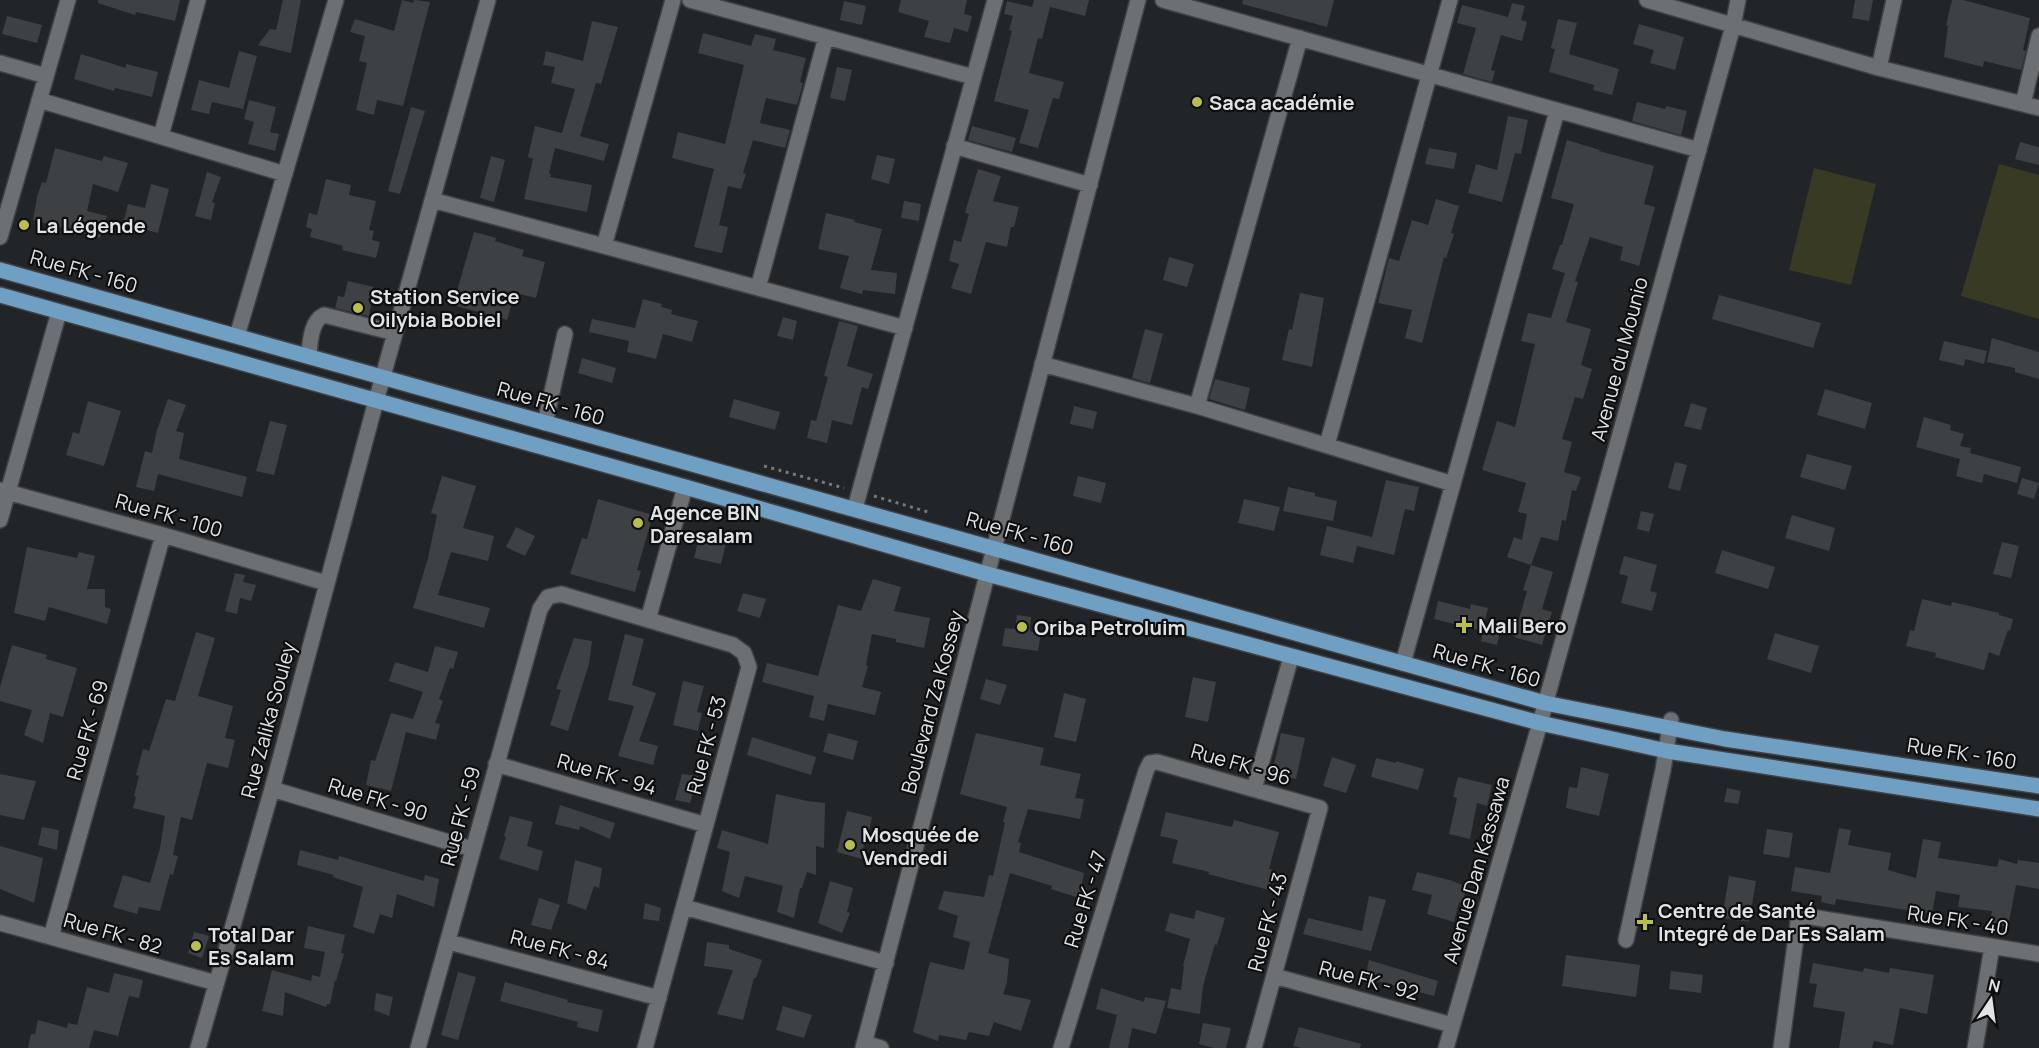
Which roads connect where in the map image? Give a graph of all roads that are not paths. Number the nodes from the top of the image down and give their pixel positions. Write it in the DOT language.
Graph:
graph roads {
  1 [pos="68,0"];
  2 [pos="198,0"];
  3 [pos="336,0"];
  4 [pos="488,0"];
  5 [pos="673,0"];
  6 [pos="690,0"];
  7 [pos="994,0"];
  8 [pos="1138,0"];
  9 [pos="1163,0"];
  10 [pos="1450,0"];
  11 [pos="1647,0"];
  12 [pos="1738,0"];
  13 [pos="1894,0"];
  14 [pos="1733,26"];
  15 [pos="2039,36"];
  16 [pos="826,37"];
  17 [pos="1300,38"];
  18 [pos="0,63"];
  19 [pos="1879,68"];
  20 [pos="1430,75"];
  21 [pos="46,76"];
  22 [pos="973,77"];
  23 [pos="39,100"];
  24 [pos="2024,104"];
  25 [pos="2039,108"];
  26 [pos="1557,111"];
  27 [pos="160,136"];
  28 [pos="954,146"];
  29 [pos="1699,150"];
  30 [pos="285,174"];
  31 [pos="1090,185"];
  32 [pos="432,201"];
  33 [pos="0,237"];
  34 [pos="604,246"];
  35 [pos="0,270"];
  36 [pos="758,288"];
  37 [pos="0,295"];
  38 [pos="59,312"];
  39 [pos="904,328"];
  40 [pos="395,333"];
  41 [pos="565,334"];
  42 [pos="237,336"];
  43 [pos="309,355"];
  44 [pos="1042,364"];
  45 [pos="383,376"];
  46 [pos="376,401"];
  47 [pos="1197,406"];
  48 [pos="545,423"];
  49 [pos="1327,445"];
  50 [pos="1453,484"];
  51 [pos="685,487"];
  52 [pos="4,491"];
  53 [pos="855,508"];
  54 [pos="0,520"];
  55 [pos="163,535"];
  56 [pos="994,548"];
  57 [pos="987,574"];
  58 [pos="326,583"];
  59 [pos="548,597"];
  60 [pos="648,620"];
  61 [pos="1291,657"];
  62 [pos="1403,663"];
  63 [pos="1545,703"];
  64 [pos="1540,723"];
  65 [pos="1670,724"];
  66 [pos="1667,751"];
  67 [pos="1150,763"];
  68 [pos="496,764"];
  69 [pos="2039,786"];
  70 [pos="272,789"];
  71 [pos="1254,789"];
  72 [pos="1320,808"];
  73 [pos="2039,809"];
  74 [pos="706,825"];
  75 [pos="472,849"];
  76 [pos="684,907"];
  77 [pos="0,923"];
  78 [pos="51,937"];
  79 [pos="1626,940"];
  80 [pos="449,942"];
  81 [pos="1992,946"];
  82 [pos="2039,954"];
  83 [pos="886,963"];
  84 [pos="1274,976"];
  85 [pos="216,983"];
  86 [pos="659,998"];
  87 [pos="1452,1025"];
  88 [pos="863,1046"];
  89 [pos="198,1048"];
  90 [pos="418,1048"];
  91 [pos="645,1048"];
  92 [pos="881,1048"];
  93 [pos="1061,1048"];
  94 [pos="1254,1048"];
  95 [pos="1446,1048"];
  96 [pos="1781,1048"];
  97 [pos="1975,1048"];
  1 -- 21 [label="street"];
  2 -- 27 [label="street"];
  3 -- 30 [label="street"];
  4 -- 32 [label="street, Rue Zalika Souley"];
  5 -- 34 [label="street"];
  6 -- 16 [label="street"];
  7 -- 22 [label="street"];
  8 -- 31 [label="street, Boulevard Za Kossey"];
  9 -- 17 [label="street"];
  10 -- 20 [label="street"];
  11 -- 14 [label="street"];
  12 -- 14 [label="street, Avenue du Mounio"];
  13 -- 19 [label="street"];
  14 -- 19 [label="street"];
  14 -- 29 [label="street, Avenue du Mounio"];
  15 -- 24 [label="street"];
  16 -- 22 [label="street"];
  16 -- 36 [label="street"];
  17 -- 20 [label="street"];
  17 -- 47 [label="street"];
  18 -- 21 [label="street"];
  19 -- 24 [label="street"];
  20 -- 26 [label="street"];
  20 -- 49 [label="street"];
  21 -- 23 [label="street"];
  22 -- 28 [label="street"];
  23 -- 27 [label="street"];
  23 -- 33 [label="street"];
  24 -- 25 [label="street"];
  26 -- 29 [label="street"];
  26 -- 50 [label="street"];
  27 -- 30 [label="street"];
  28 -- 31 [label="street"];
  28 -- 39 [label="street"];
  29 -- 63 [label="street, Avenue du Mounio"];
  30 -- 42 [label="street"];
  31 -- 44 [label="street, Boulevard Za Kossey"];
  32 -- 34 [label="street"];
  32 -- 40 [label="street, Rue Zalika Souley"];
  34 -- 36 [label="street"];
  35 -- 42 [label="main road, Rue FK - 160"];
  36 -- 39 [label="street"];
  37 -- 38 [label="main road"];
  38 -- 46 [label="main road"];
  38 -- 52 [label="street"];
  39 -- 53 [label="street"];
  40 -- 43 [label="street"];
  40 -- 45 [label="street, Rue Zalika Souley"];
  41 -- 48 [label="street"];
  42 -- 43 [label="main road, Rue FK - 160"];
  43 -- 45 [label="main road, Rue FK - 160"];
  44 -- 47 [label="street"];
  44 -- 56 [label="street, Boulevard Za Kossey"];
  45 -- 46 [label="street, Rue Zalika Souley"];
  45 -- 48 [label="main road, Rue FK - 160"];
  46 -- 51 [label="main road"];
  46 -- 58 [label="street, Rue Zalika Souley"];
  47 -- 49 [label="street"];
  48 -- 53 [label="main road, Rue FK - 160"];
  49 -- 50 [label="street"];
  50 -- 62 [label="street"];
  51 -- 57 [label="main road"];
  51 -- 60 [label="street"];
  52 -- 54 [label="street"];
  52 -- 55 [label="street, Rue FK - 100"];
  53 -- 56 [label="main road, Rue FK - 160"];
  55 -- 58 [label="street, Rue FK - 100"];
  55 -- 78 [label="street, Rue FK - 69"];
  56 -- 57 [label="street, Boulevard Za Kossey"];
  56 -- 62 [label="main road, Rue FK - 160"];
  57 -- 61 [label="main road"];
  57 -- 83 [label="street, Boulevard Za Kossey"];
  58 -- 70 [label="street, Rue Zalika Souley"];
  59 -- 60 [label="street, Rue FK - 53"];
  59 -- 68 [label="street, Rue FK - 59"];
  60 -- 74 [label="street, Rue FK - 53"];
  61 -- 64 [label="main road"];
  61 -- 71 [label="street"];
  62 -- 63 [label="main road, Rue FK - 160"];
  63 -- 64 [label="street, Avenue Dan Kassawa"];
  63 -- 65 [label="main road, Rue FK - 160"];
  64 -- 66 [label="main road"];
  64 -- 87 [label="street, Avenue Dan Kassawa"];
  65 -- 66 [label="street"];
  65 -- 69 [label="main road, Rue FK - 160"];
  66 -- 73 [label="main road"];
  66 -- 79 [label="street"];
  67 -- 71 [label="street, Rue FK - 96"];
  67 -- 93 [label="street, Rue FK - 47"];
  68 -- 74 [label="street, Rue FK - 94"];
  68 -- 75 [label="street, Rue FK - 59"];
  70 -- 75 [label="street, Rue FK - 90"];
  70 -- 85 [label="street, Rue Zalika Souley"];
  71 -- 72 [label="street, Rue FK - 96"];
  72 -- 84 [label="street, Rue FK - 43"];
  74 -- 76 [label="street, Rue FK - 53"];
  75 -- 80 [label="street, Rue FK - 59"];
  76 -- 83 [label="street"];
  76 -- 86 [label="street, Rue FK - 53"];
  77 -- 78 [label="street, Rue FK - 82"];
  78 -- 85 [label="street, Rue FK - 82"];
  80 -- 86 [label="street, Rue FK - 84"];
  80 -- 90 [label="street, Rue FK - 59"];
  81 -- 82 [label="street, Rue FK - 40"];
  81 -- 96 [label="street, Rue FK - 40"];
  81 -- 97 [label="street"];
  83 -- 88 [label="street, Boulevard Za Kossey"];
  84 -- 87 [label="street, Rue FK - 92"];
  84 -- 94 [label="street, Rue FK - 43"];
  85 -- 89 [label="street, Rue Zalika Souley"];
  86 -- 91 [label="street, Rue FK - 53"];
  87 -- 95 [label="street, Avenue Dan Kassawa"];
  88 -- 92 [label="street"];
}
